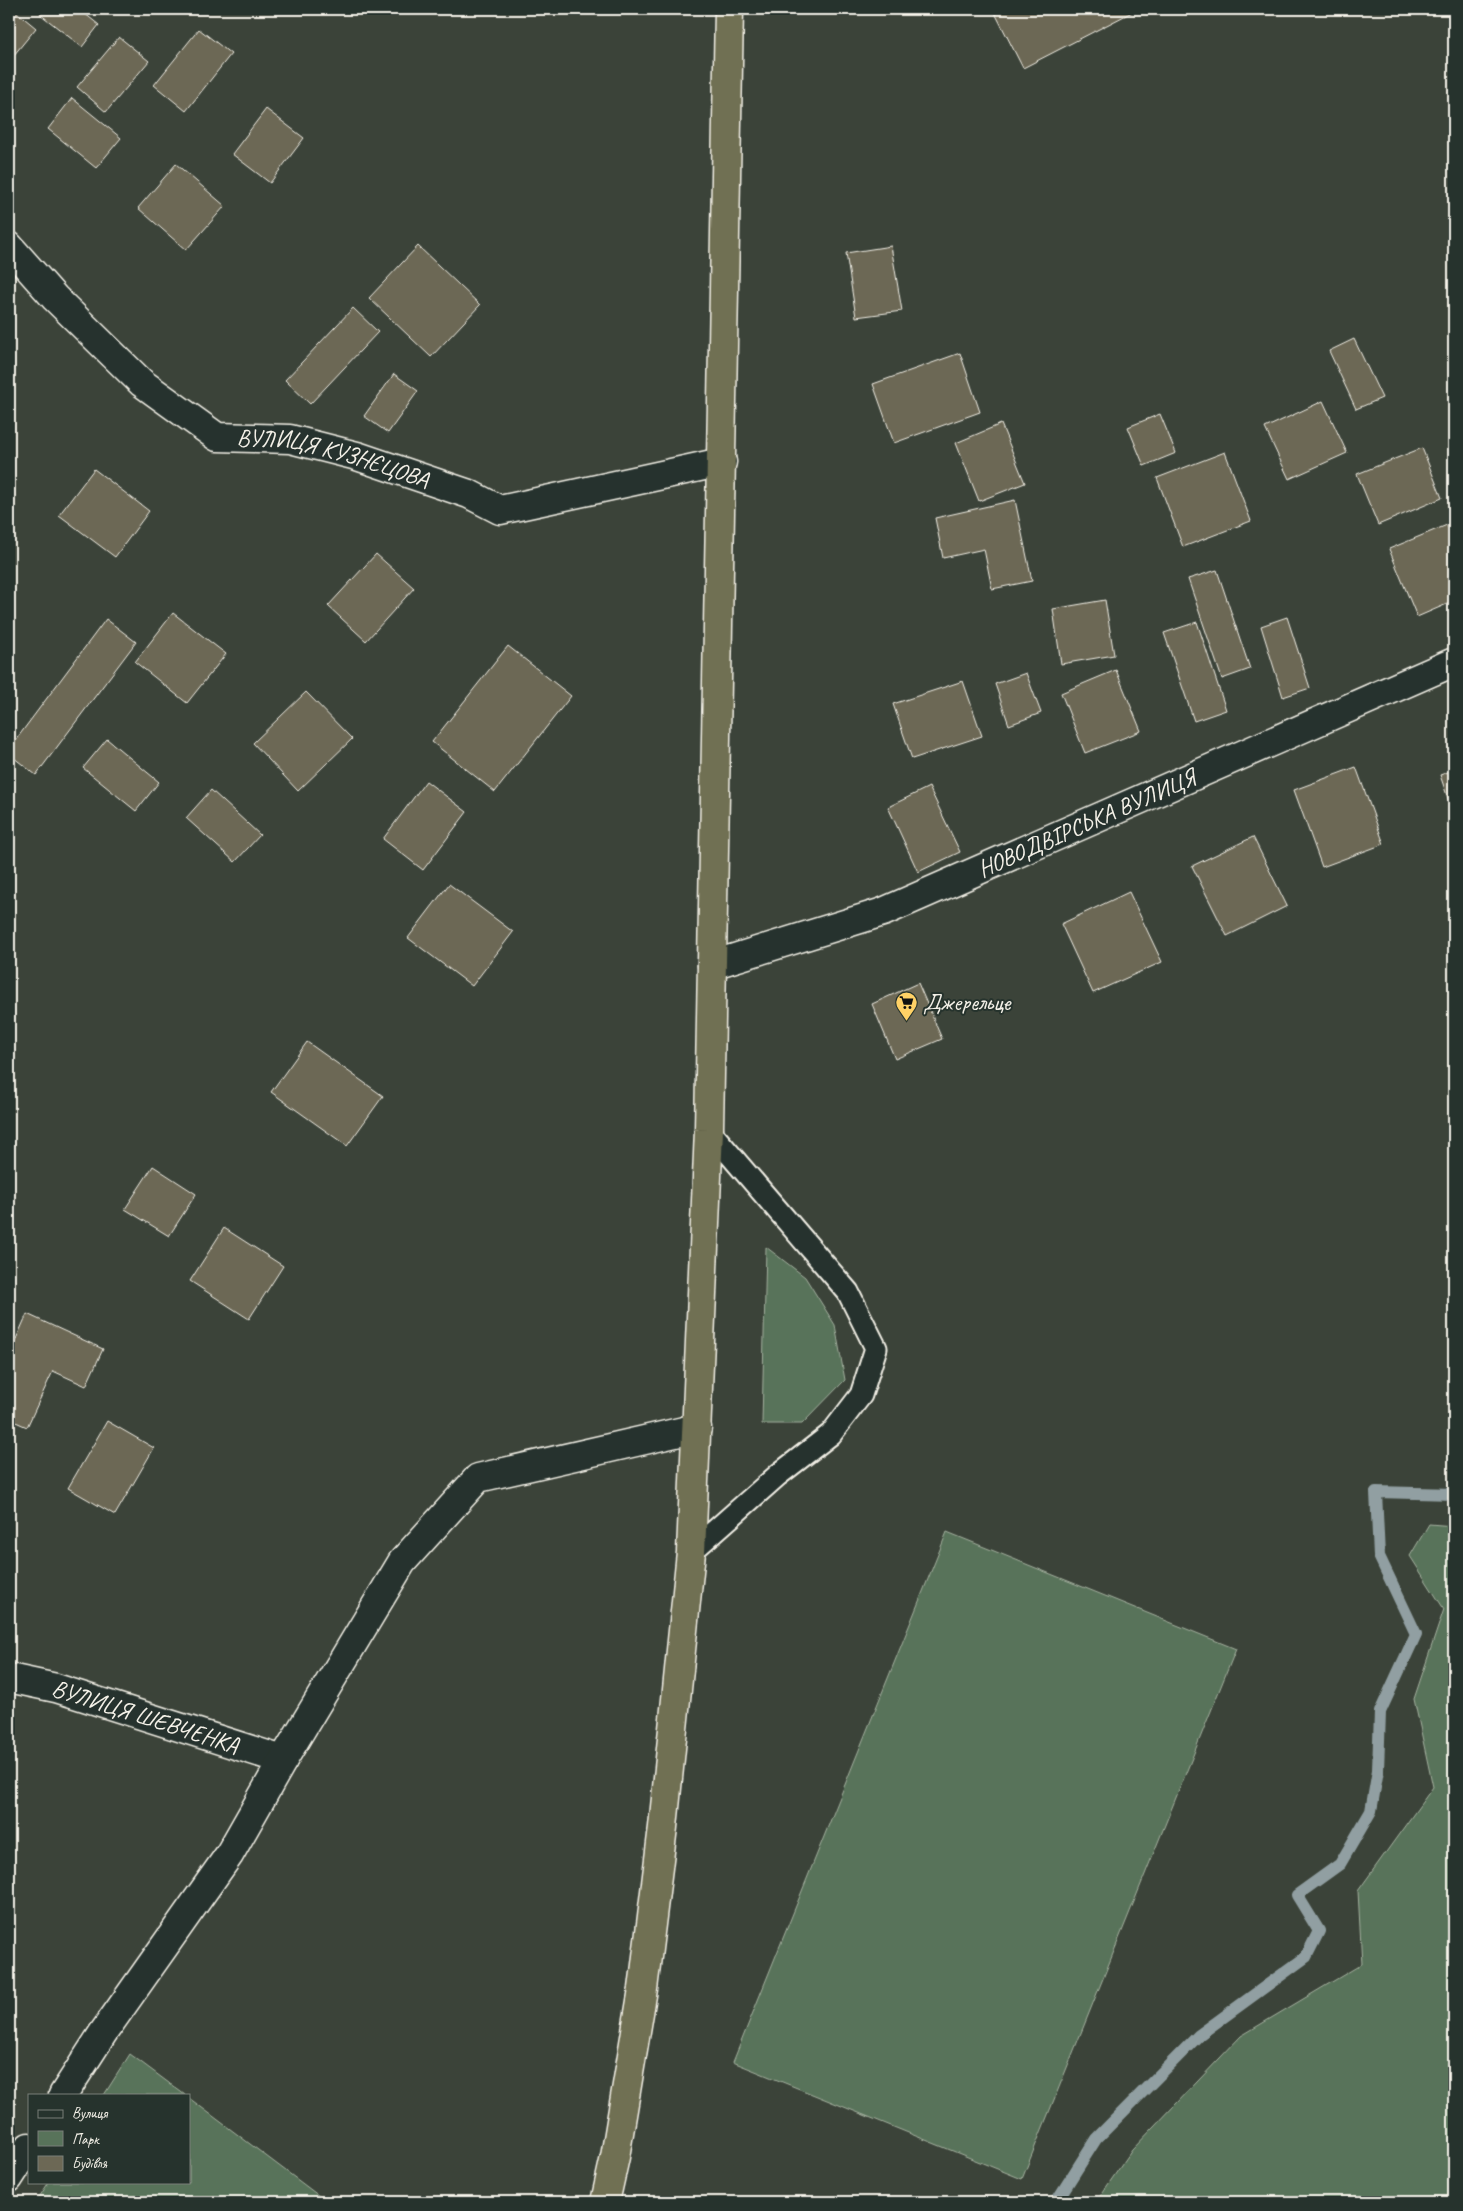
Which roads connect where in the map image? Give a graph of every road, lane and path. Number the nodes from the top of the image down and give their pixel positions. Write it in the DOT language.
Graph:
graph roads {
  1 [pos="729,9"];
  2 [pos="9,246"];
  3 [pos="722,462"];
  4 [pos="1454,662"];
  5 [pos="712,966"];
  6 [pos="709,1130"];
  7 [pos="697,1428"];
  8 [pos="690,1552"];
  9 [pos="9,1678"];
  10 [pos="283,1760"];
  11 [pos="64,2094"];
  12 [pos="28,2150"];
  13 [pos="9,2178"];
  14 [pos="605,2202"];
  1 -- 3 [label="highway"];
  2 -- 3 [label="street, ВУЛИЦЯ КУЗНЄЦОВА"];
  3 -- 5 [label="highway"];
  4 -- 5 [label="street, НОВОДВІРСЬКА ВУЛИЦЯ"];
  5 -- 6 [label="highway"];
  6 -- 7 [label="highway"];
  6 -- 8 [label="lane"];
  7 -- 8 [label="highway"];
  7 -- 10 [label="street"];
  8 -- 14 [label="highway"];
  9 -- 10 [label="street, ВУЛИЦЯ ШЕВЧЕНКА"];
  10 -- 11 [label="street"];
  12 -- 13 [label="street"];
}
